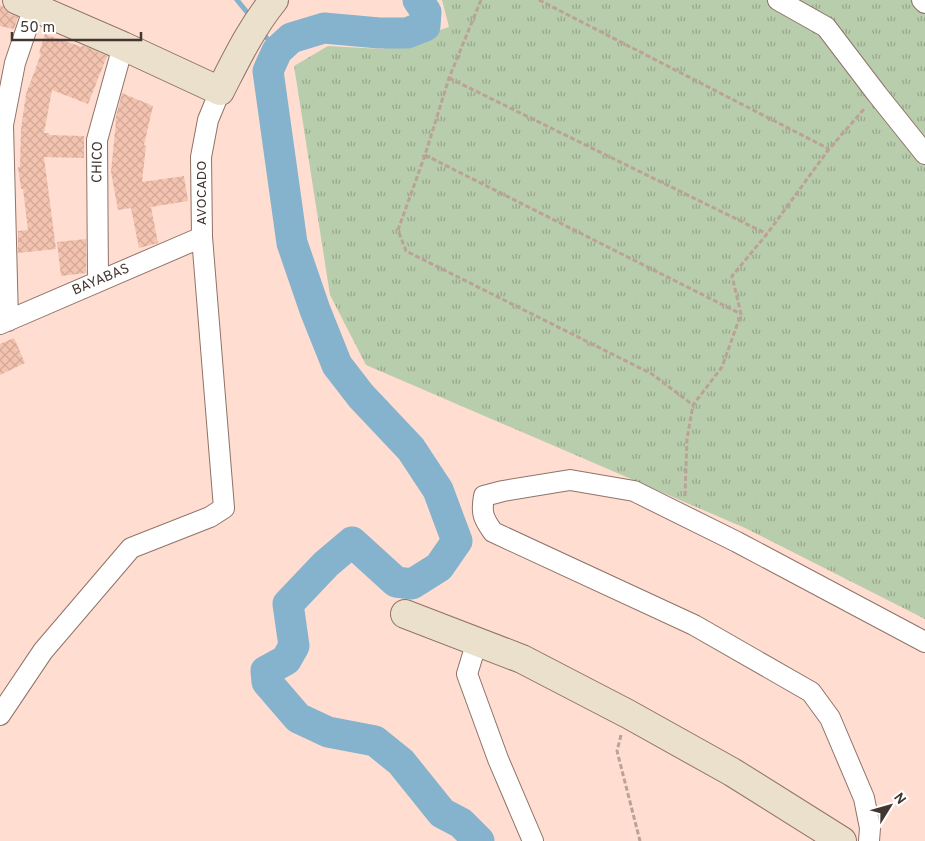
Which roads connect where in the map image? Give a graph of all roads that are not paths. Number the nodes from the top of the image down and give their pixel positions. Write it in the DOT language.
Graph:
graph roads {
  1 [pos="778,0"];
  2 [pos="922,0"];
  3 [pos="925,3"];
  4 [pos="25,4"];
  5 [pos="269,6"];
  6 [pos="123,46"];
  7 [pos="8,63"];
  8 [pos="220,91"];
  9 [pos="925,154"];
  10 [pos="202,237"];
  11 [pos="98,281"];
  12 [pos="4,322"];
  13 [pos="405,614"];
  14 [pos="477,642"];
  15 [pos="925,642"];
  16 [pos="0,715"];
  17 [pos="533,841"];
  18 [pos="842,841"];
  19 [pos="869,841"];
  1 -- 9 [label="street"];
  2 -- 3 [label="street"];
  4 -- 6 [label="street"];
  4 -- 7 [label="street"];
  5 -- 8 [label="street"];
  6 -- 8 [label="street"];
  6 -- 11 [label="street, CHICO"];
  7 -- 12 [label="street"];
  8 -- 10 [label="street, AVOCADO"];
  10 -- 11 [label="street, BAYABAS"];
  10 -- 16 [label="street, AVOCADO"];
  11 -- 12 [label="street, BAYABAS"];
  13 -- 14 [label="street"];
  14 -- 17 [label="street"];
  14 -- 18 [label="street"];
  15 -- 19 [label="street"];
}
